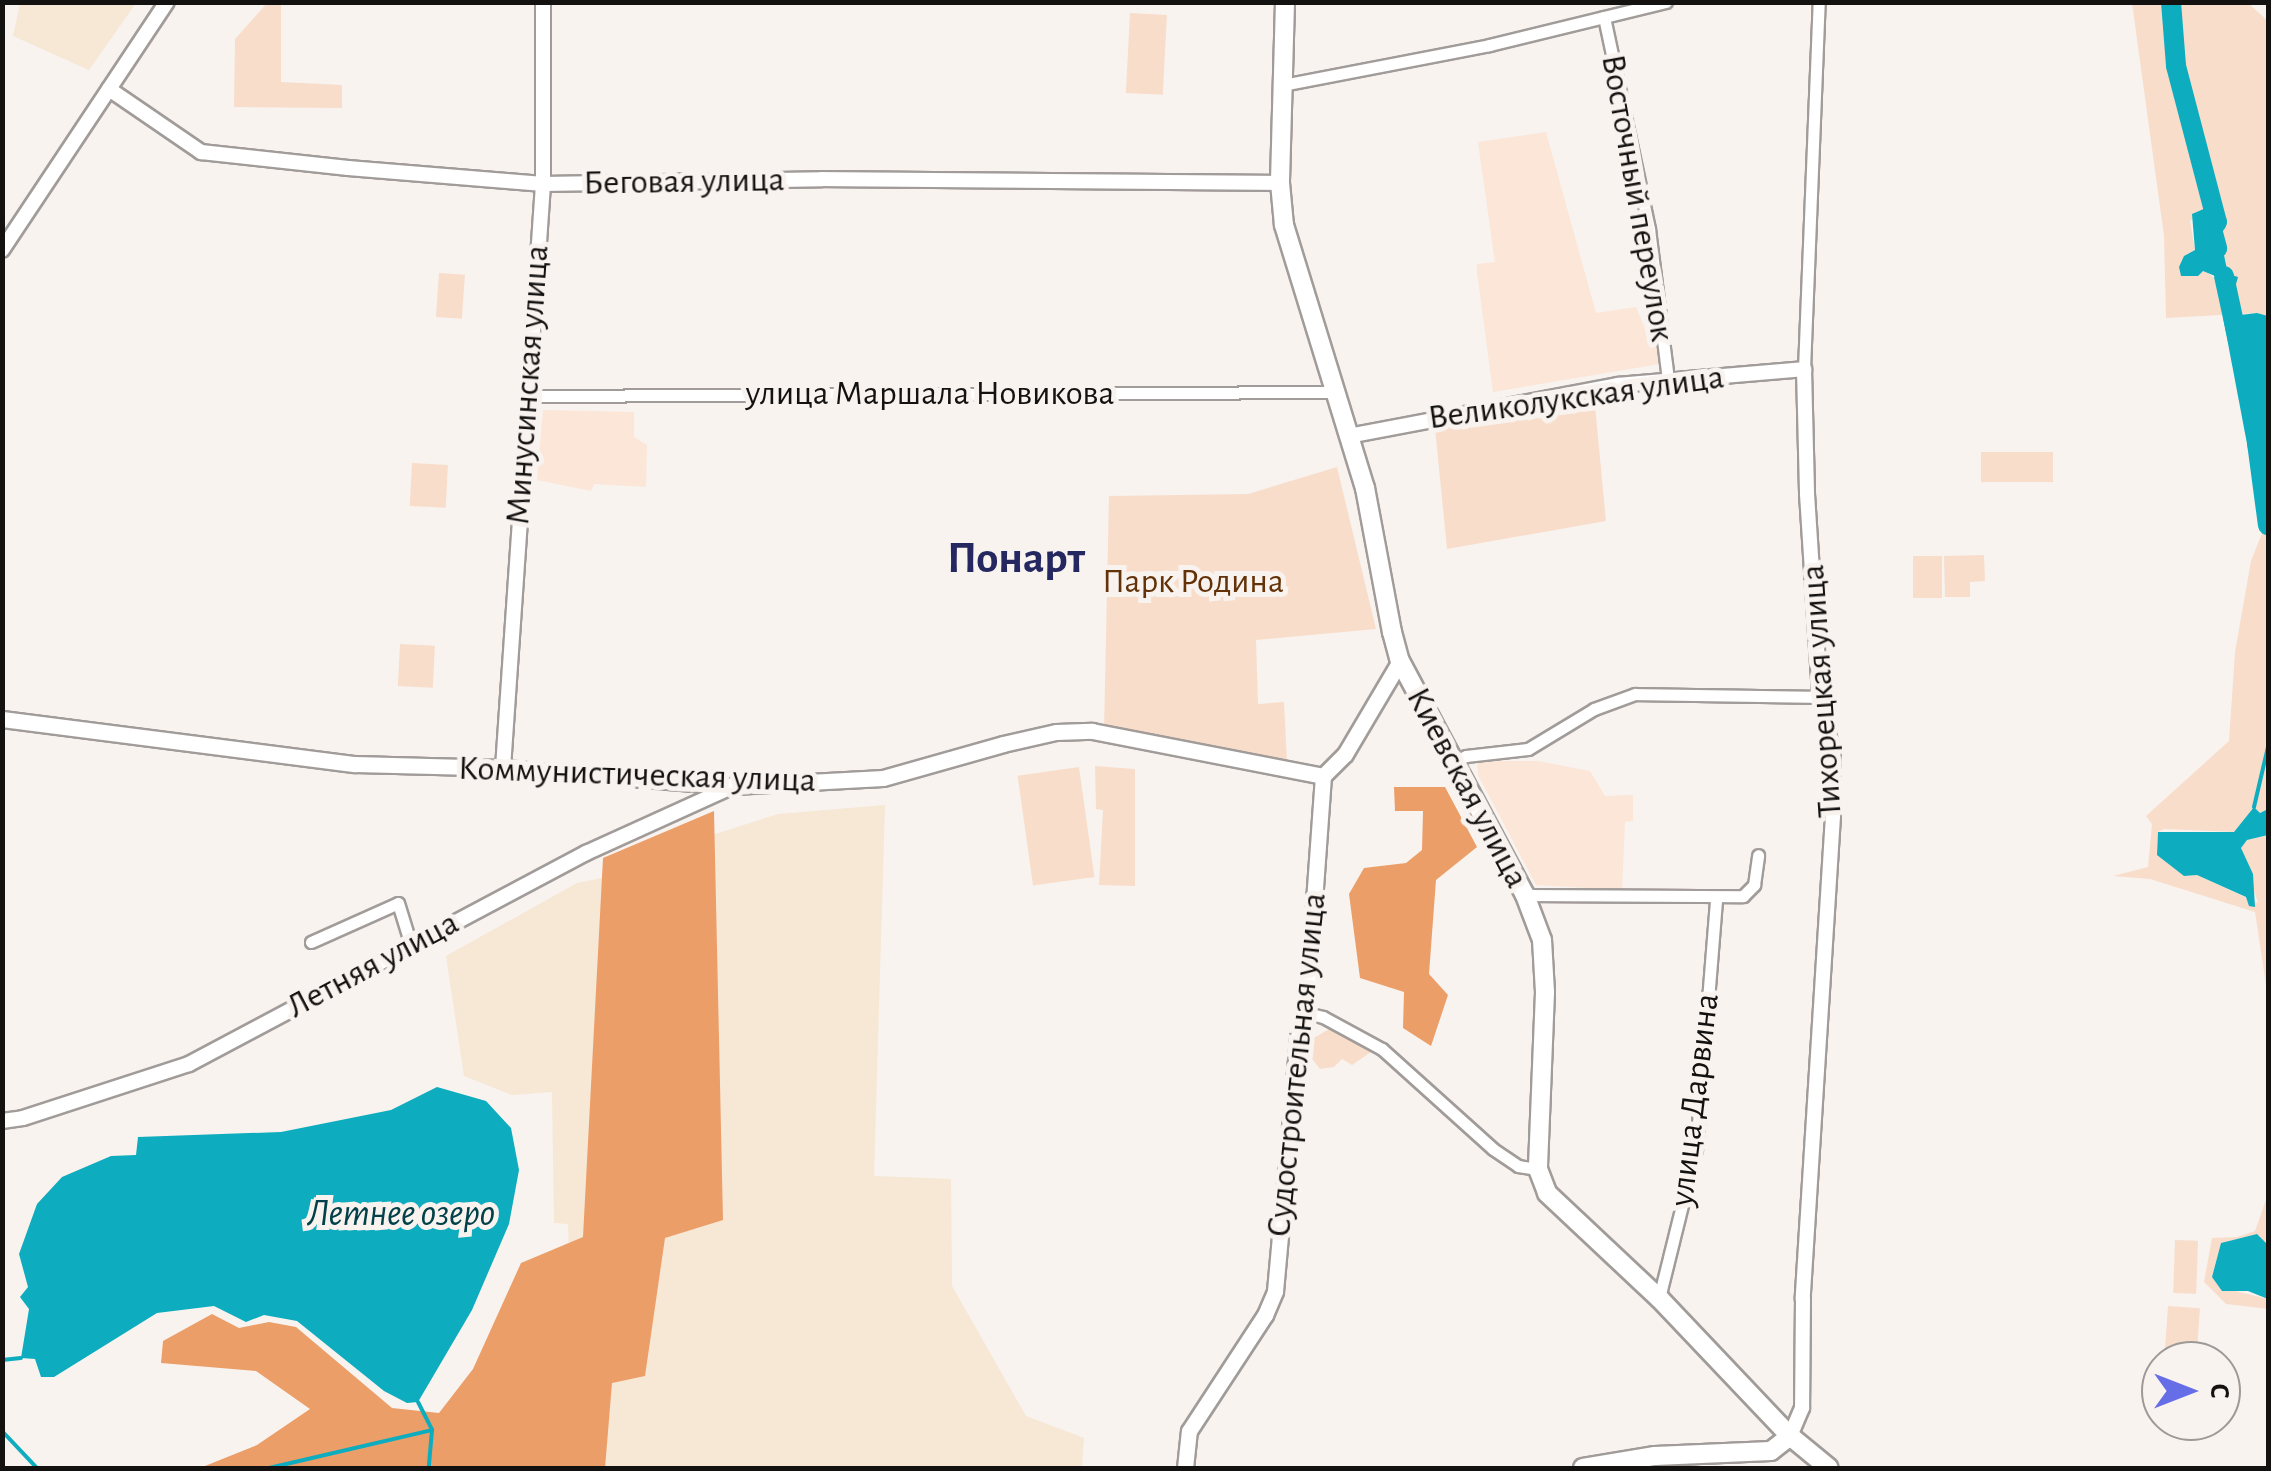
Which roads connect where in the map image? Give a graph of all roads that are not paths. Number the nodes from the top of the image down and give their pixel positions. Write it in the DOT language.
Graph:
graph roads {
  1 [pos="167,2"];
  2 [pos="543,2"];
  3 [pos="1284,2"];
  4 [pos="1666,2"];
  5 [pos="1820,2"];
  6 [pos="1604,16"];
  7 [pos="1282,84"];
  8 [pos="109,90"];
  9 [pos="1280,183"];
  10 [pos="543,184"];
  11 [pos="2,213"];
  12 [pos="18,225"];
  13 [pos="2,250"];
  14 [pos="1804,369"];
  15 [pos="1668,379"];
  16 [pos="1335,392"];
  17 [pos="526,396"];
  18 [pos="1348,436"];
  19 [pos="1400,661"];
  20 [pos="1820,697"];
  21 [pos="2,719"];
  22 [pos="1454,762"];
  23 [pos="503,768"];
  24 [pos="1323,776"];
  25 [pos="734,786"];
  26 [pos="1758,855"];
  27 [pos="1524,895"];
  28 [pos="1716,898"];
  29 [pos="311,942"];
  30 [pos="411,945"];
  31 [pos="1306,1013"];
  32 [pos="2,1120"];
  33 [pos="1538,1169"];
  34 [pos="1659,1298"];
  35 [pos="1790,1436"];
  36 [pos="1817,1465"];
  37 [pos="1184,1468"];
  38 [pos="1583,1468"];
  1 -- 8 [label="street"];
  2 -- 10 [label="street, Минусинская улица"];
  3 -- 7 [label="main road, Киевская улица"];
  4 -- 6 [label="street"];
  5 -- 14 [label="street, Тихорецкая улица"];
  6 -- 7 [label="street"];
  6 -- 15 [label="street, Восточный переулок"];
  7 -- 9 [label="main road, Киевская улица"];
  8 -- 10 [label="street, Беговая улица"];
  8 -- 12 [label="street"];
  9 -- 10 [label="street, Беговая улица"];
  9 -- 16 [label="main road, Киевская улица"];
  10 -- 17 [label="street, Минусинская улица"];
  11 -- 12 [label="street"];
  12 -- 13 [label="street"];
  14 -- 15 [label="street, Великолукская улица"];
  14 -- 20 [label="street, Тихорецкая улица"];
  15 -- 18 [label="street, Великолукская улица"];
  16 -- 17 [label="street, улица Маршала Новикова"];
  16 -- 18 [label="main road, Киевская улица"];
  17 -- 23 [label="street, Минусинская улица"];
  18 -- 19 [label="main road, Киевская улица"];
  19 -- 22 [label="main road, Киевская улица"];
  19 -- 24 [label="main road"];
  20 -- 22 [label="street"];
  20 -- 35 [label="street, Тихорецкая улица"];
  21 -- 23 [label="main road, Коммунистическая улица"];
  22 -- 27 [label="main road, Киевская улица"];
  23 -- 25 [label="main road, Коммунистическая улица"];
  24 -- 25 [label="main road, Коммунистическая улица"];
  24 -- 31 [label="main road, Судостроительная улица"];
  25 -- 30 [label="street, Летняя улица"];
  26 -- 28 [label="street"];
  27 -- 28 [label="street"];
  27 -- 33 [label="main road, Киевская улица"];
  28 -- 34 [label="street, улица Дарвина"];
  29 -- 30 [label="street"];
  30 -- 32 [label="street, Летняя улица"];
  31 -- 33 [label="street"];
  31 -- 37 [label="main road, Судостроительная улица"];
  33 -- 34 [label="main road"];
  34 -- 35 [label="main road"];
  35 -- 36 [label="main road"];
  35 -- 38 [label="main road"];
}
